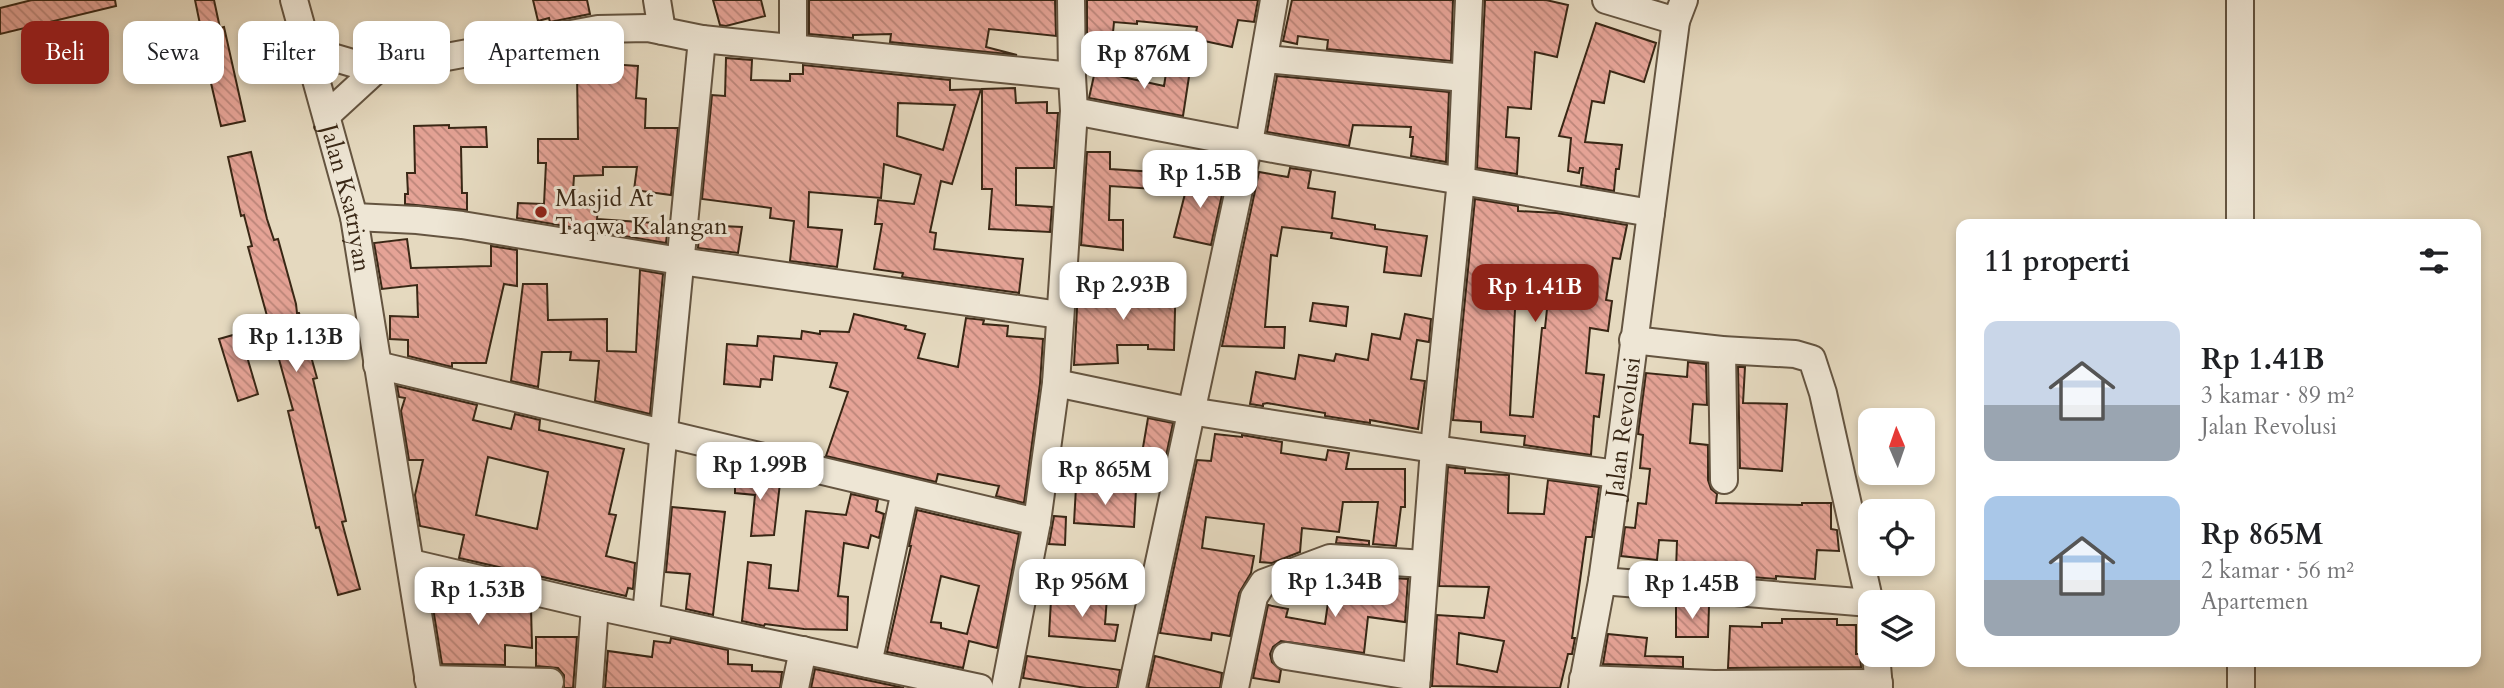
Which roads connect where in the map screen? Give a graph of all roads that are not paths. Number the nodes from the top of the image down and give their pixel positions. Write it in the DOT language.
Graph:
graph roads {
  1 [pos="293,0"];
  2 [pos="657,0"];
  3 [pos="793,0"];
  4 [pos="1071,0"];
  5 [pos="1274,0"];
  6 [pos="1469,0"];
  7 [pos="1606,0"];
  8 [pos="2240,0"];
  9 [pos="1680,11"];
  10 [pos="299,21"];
  11 [pos="662,31"];
  12 [pos="702,39"];
  13 [pos="793,48"];
  14 [pos="450,56"];
  15 [pos="1266,59"];
  16 [pos="1072,76"];
  17 [pos="1464,78"];
  18 [pos="318,84"];
  19 [pos="361,84"];
  20 [pos="1074,111"];
  21 [pos="327,115"];
  22 [pos="1249,144"];
  23 [pos="1461,180"];
  24 [pos="1651,213"];
  25 [pos="355,217"];
  26 [pos="2240,219"];
  27 [pos="680,261"];
  28 [pos="1060,315"];
  29 [pos="1633,340"];
  30 [pos="1722,350"];
  31 [pos="377,365"];
  32 [pos="1056,383"];
  33 [pos="1190,411"];
  34 [pos="663,434"];
  35 [pos="1434,449"];
  36 [pos="1617,474"];
  37 [pos="1724,480"];
  38 [pos="905,491"];
  39 [pos="1037,522"];
  40 [pos="411,563"];
  41 [pos="1425,564"];
  42 [pos="1602,581"];
  43 [pos="1867,590"];
  44 [pos="1858,602"];
  45 [pos="595,606"];
  46 [pos="646,615"];
  47 [pos="803,650"];
  48 [pos="1286,656"];
  49 [pos="868,664"];
  50 [pos="1877,667"];
  51 [pos="2241,667"];
  52 [pos="551,682"];
  53 [pos="1582,683"];
  54 [pos="429,684"];
  55 [pos="1419,685"];
  56 [pos="1879,685"];
  57 [pos="589,688"];
  58 [pos="795,688"];
  59 [pos="980,688"];
  60 [pos="1005,688"];
  61 [pos="1132,688"];
  62 [pos="1235,688"];
  63 [pos="2241,688"];
  1 -- 10 [label="street, Jalan Ksatriyan"];
  2 -- 11 [label="street"];
  3 -- 13 [label="street"];
  4 -- 16 [label="street"];
  5 -- 15 [label="street"];
  6 -- 17 [label="street"];
  7 -- 9 [label="street"];
  8 -- 26 [label="street"];
  9 -- 24 [label="street, Jalan Revolusi"];
  11 -- 12 [label="street"];
  11 -- 14 [label="street"];
  12 -- 13 [label="street"];
  12 -- 27 [label="street"];
  13 -- 16 [label="street"];
  15 -- 17 [label="street"];
  15 -- 22 [label="street"];
  16 -- 20 [label="street"];
  17 -- 23 [label="street"];
  18 -- 21 [label="street, Jalan Ksatriyan"];
  19 -- 21 [label="street"];
  20 -- 22 [label="street"];
  20 -- 28 [label="street"];
  21 -- 25 [label="street, Jalan Ksatriyan"];
  22 -- 23 [label="street"];
  22 -- 33 [label="street"];
  23 -- 24 [label="street"];
  23 -- 35 [label="street"];
  24 -- 29 [label="street, Jalan Revolusi"];
  25 -- 27 [label="street"];
  25 -- 31 [label="street, Jalan Ksatriyan"];
  27 -- 28 [label="street"];
  27 -- 34 [label="street"];
  28 -- 32 [label="street"];
  29 -- 30 [label="street"];
  29 -- 36 [label="street, Jalan Revolusi"];
  30 -- 37 [label="street"];
  30 -- 43 [label="street"];
  31 -- 34 [label="street"];
  31 -- 40 [label="street, Jalan Ksatriyan"];
  32 -- 33 [label="street"];
  32 -- 39 [label="street"];
  33 -- 35 [label="street"];
  33 -- 61 [label="street"];
  34 -- 38 [label="street"];
  34 -- 46 [label="street"];
  35 -- 36 [label="street"];
  35 -- 41 [label="street"];
  36 -- 42 [label="street, Jalan Revolusi"];
  38 -- 39 [label="street"];
  38 -- 49 [label="street"];
  39 -- 60 [label="street"];
  40 -- 45 [label="street"];
  40 -- 54 [label="street, Jalan Ksatriyan"];
  41 -- 55 [label="street"];
  41 -- 62 [label="street"];
  42 -- 44 [label="street"];
  42 -- 53 [label="street, Jalan Revolusi"];
  45 -- 46 [label="street"];
  45 -- 57 [label="street"];
  46 -- 47 [label="street"];
  47 -- 49 [label="street"];
  47 -- 58 [label="street"];
  48 -- 55 [label="street"];
  49 -- 59 [label="street"];
  50 -- 56 [label="street"];
  51 -- 63 [label="street"];
  52 -- 54 [label="street"];
  53 -- 56 [label="street"];
}
